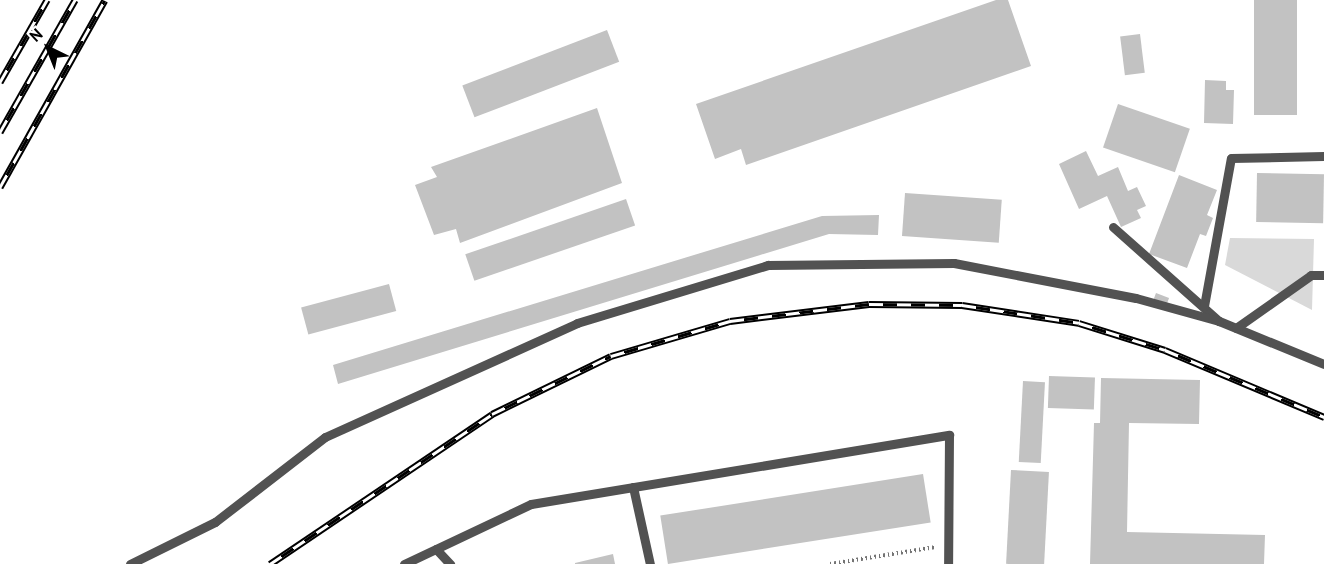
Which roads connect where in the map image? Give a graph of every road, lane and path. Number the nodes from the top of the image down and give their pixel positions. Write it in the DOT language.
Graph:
graph roads {
  1 [pos="1324,156"];
  2 [pos="1113,227"];
  3 [pos="1324,275"];
  4 [pos="1204,306"];
  5 [pos="1219,321"];
  6 [pos="1236,328"];
  7 [pos="1324,364"];
  8 [pos="633,487"];
  9 [pos="948,545"];
  10 [pos="436,549"];
  11 [pos="130,564"];
  12 [pos="405,564"];
  13 [pos="450,564"];
  14 [pos="650,564"];
  15 [pos="830,564"];
  16 [pos="948,564"];
  1 -- 4 [label="lane"];
  2 -- 4 [label="lane"];
  3 -- 6 [label="lane"];
  4 -- 5 [label="lane"];
  5 -- 6 [label="lane"];
  5 -- 11 [label="lane"];
  6 -- 7 [label="lane"];
  8 -- 9 [label="lane"];
  8 -- 10 [label="lane"];
  8 -- 14 [label="lane"];
  9 -- 15 [label="path"];
  9 -- 16 [label="lane"];
  10 -- 12 [label="lane"];
  10 -- 13 [label="lane"];
}
